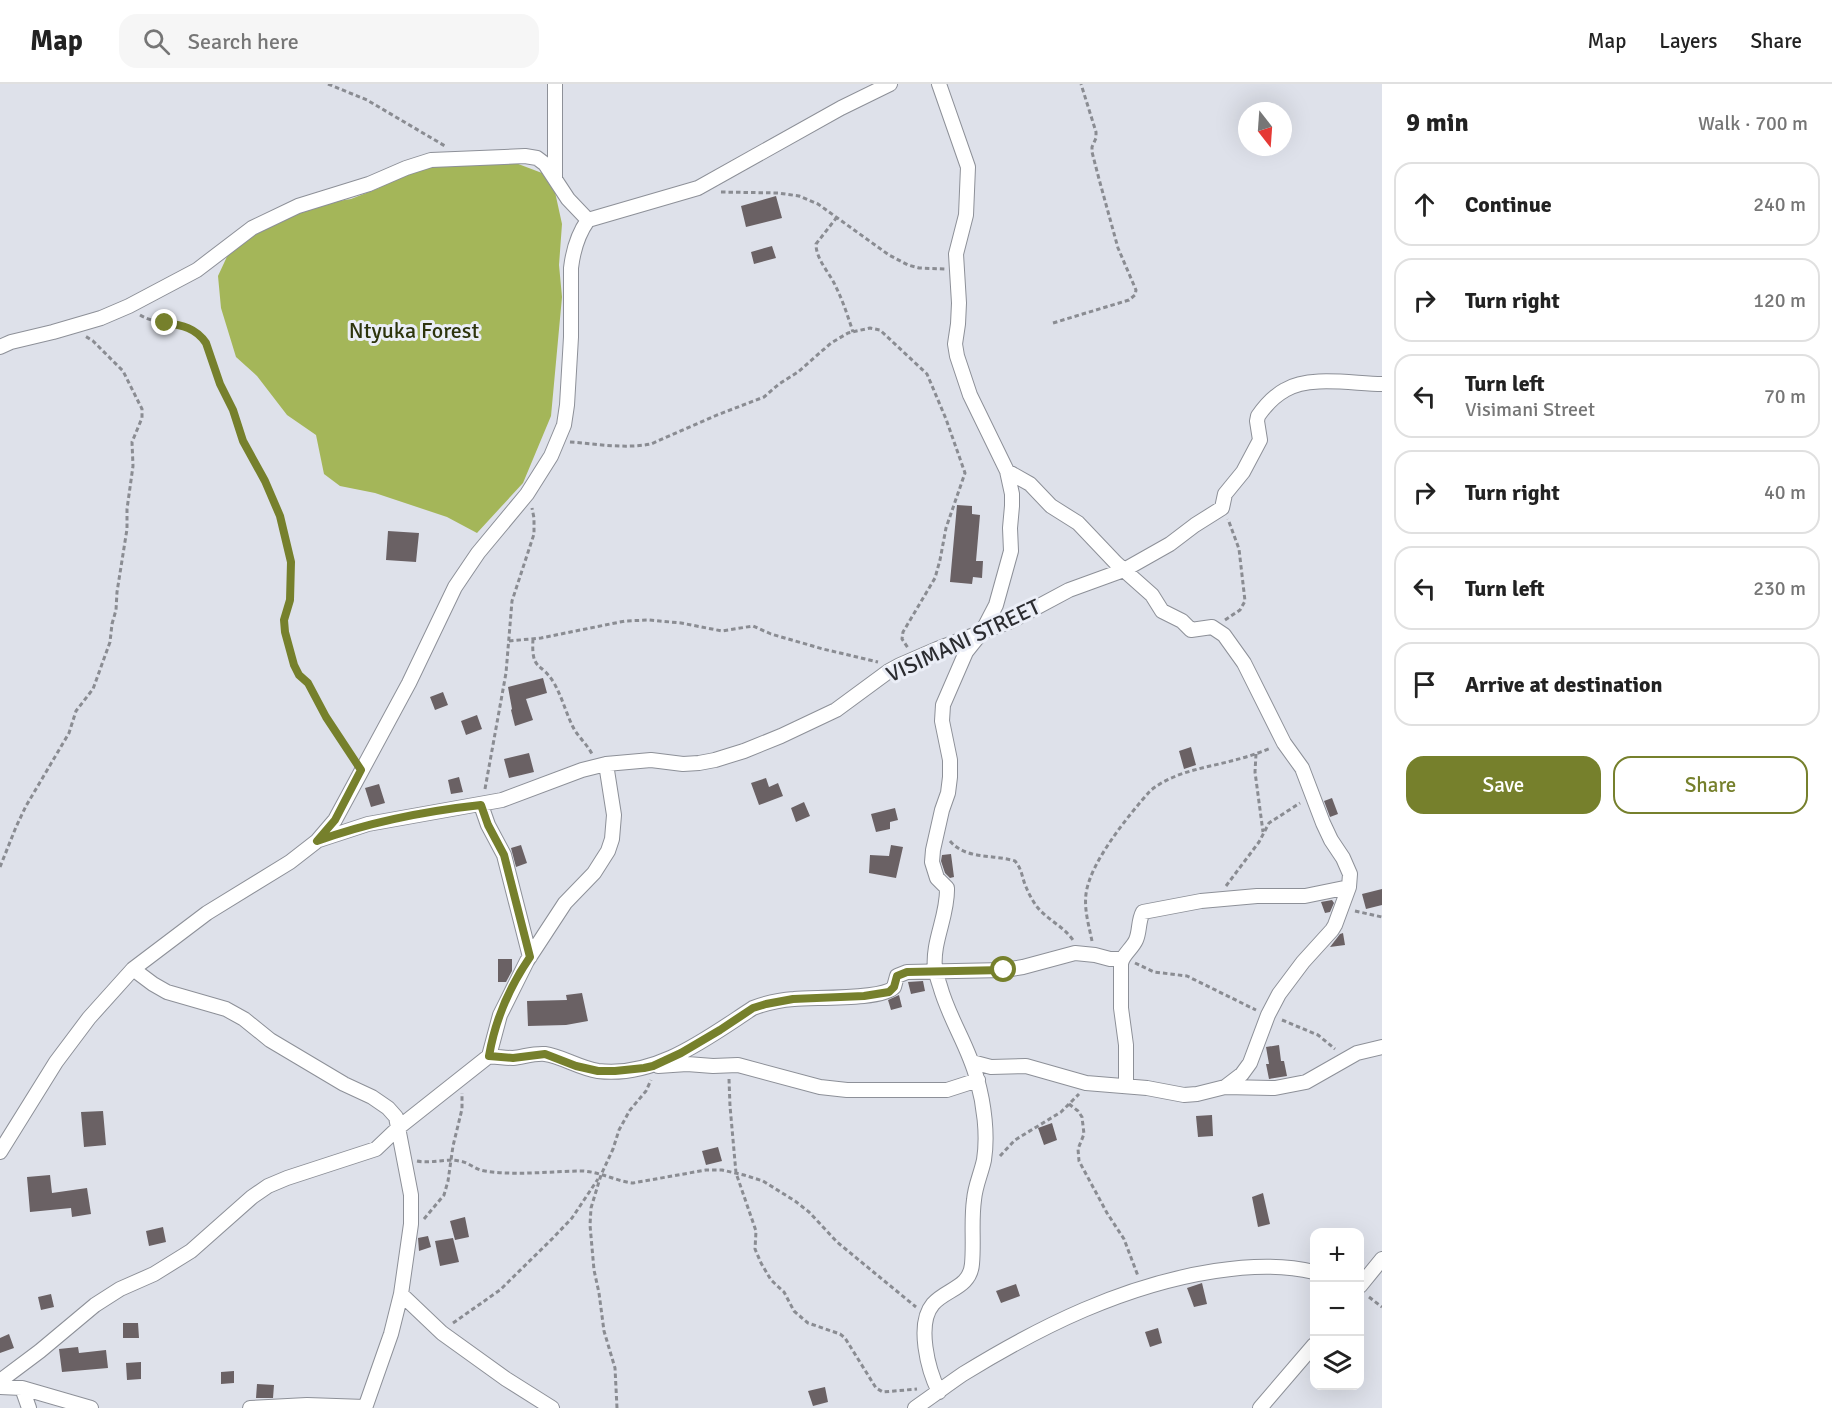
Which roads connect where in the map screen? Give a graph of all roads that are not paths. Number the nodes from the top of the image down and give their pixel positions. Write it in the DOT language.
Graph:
graph roads {
  1 [pos="555,84"];
  2 [pos="890,84"];
  3 [pos="939,84"];
  4 [pos="555,180"];
  5 [pos="588,220"];
  6 [pos="0,347"];
  7 [pos="1382,384"];
  8 [pos="1007,471"];
  9 [pos="1124,570"];
  10 [pos="982,632"];
  11 [pos="602,765"];
  12 [pos="481,805"];
  13 [pos="317,841"];
  14 [pos="1349,887"];
  15 [pos="530,957"];
  16 [pos="1122,959"];
  17 [pos="133,969"];
  18 [pos="935,971"];
  19 [pos="1382,1047"];
  20 [pos="489,1056"];
  21 [pos="972,1062"];
  22 [pos="653,1066"];
  23 [pos="978,1080"];
  24 [pos="1126,1086"];
  25 [pos="1225,1087"];
  26 [pos="398,1128"];
  27 [pos="0,1152"];
  28 [pos="1382,1259"];
  29 [pos="1310,1271"];
  30 [pos="1364,1291"];
  31 [pos="400,1294"];
  32 [pos="1310,1350"];
  33 [pos="0,1381"];
  34 [pos="0,1387"];
  35 [pos="22,1388"];
  36 [pos="936,1396"];
  37 [pos="365,1407"];
  38 [pos="29,1408"];
  39 [pos="91,1408"];
  40 [pos="250,1408"];
  41 [pos="552,1408"];
  42 [pos="915,1408"];
  43 [pos="1260,1408"];
  1 -- 4 [label="street"];
  2 -- 5 [label="street"];
  3 -- 8 [label="street"];
  4 -- 5 [label="street"];
  4 -- 6 [label="street"];
  5 -- 13 [label="street"];
  7 -- 9 [label="street, VISIMANI STREET"];
  8 -- 9 [label="street"];
  8 -- 10 [label="street"];
  9 -- 10 [label="street, VISIMANI STREET"];
  9 -- 14 [label="street"];
  10 -- 11 [label="street, VISIMANI STREET"];
  10 -- 18 [label="street"];
  11 -- 12 [label="street, VISIMANI STREET"];
  11 -- 15 [label="street"];
  12 -- 13 [label="street, VISIMANI STREET"];
  12 -- 15 [label="street"];
  13 -- 17 [label="street"];
  14 -- 16 [label="street"];
  14 -- 25 [label="street"];
  15 -- 20 [label="street"];
  16 -- 18 [label="street"];
  16 -- 24 [label="street"];
  17 -- 26 [label="street"];
  17 -- 27 [label="street"];
  18 -- 21 [label="street"];
  18 -- 22 [label="street"];
  19 -- 25 [label="street"];
  20 -- 22 [label="street"];
  20 -- 26 [label="street"];
  21 -- 23 [label="street"];
  21 -- 24 [label="street"];
  22 -- 23 [label="street"];
  23 -- 36 [label="street"];
  24 -- 25 [label="street"];
  26 -- 31 [label="street"];
  26 -- 33 [label="street"];
  28 -- 30 [label="street"];
  29 -- 36 [label="street"];
  31 -- 37 [label="street"];
  31 -- 41 [label="street"];
  32 -- 43 [label="street"];
  34 -- 35 [label="street"];
  35 -- 38 [label="street"];
  35 -- 39 [label="street"];
  36 -- 42 [label="street"];
  37 -- 40 [label="street"];
}
